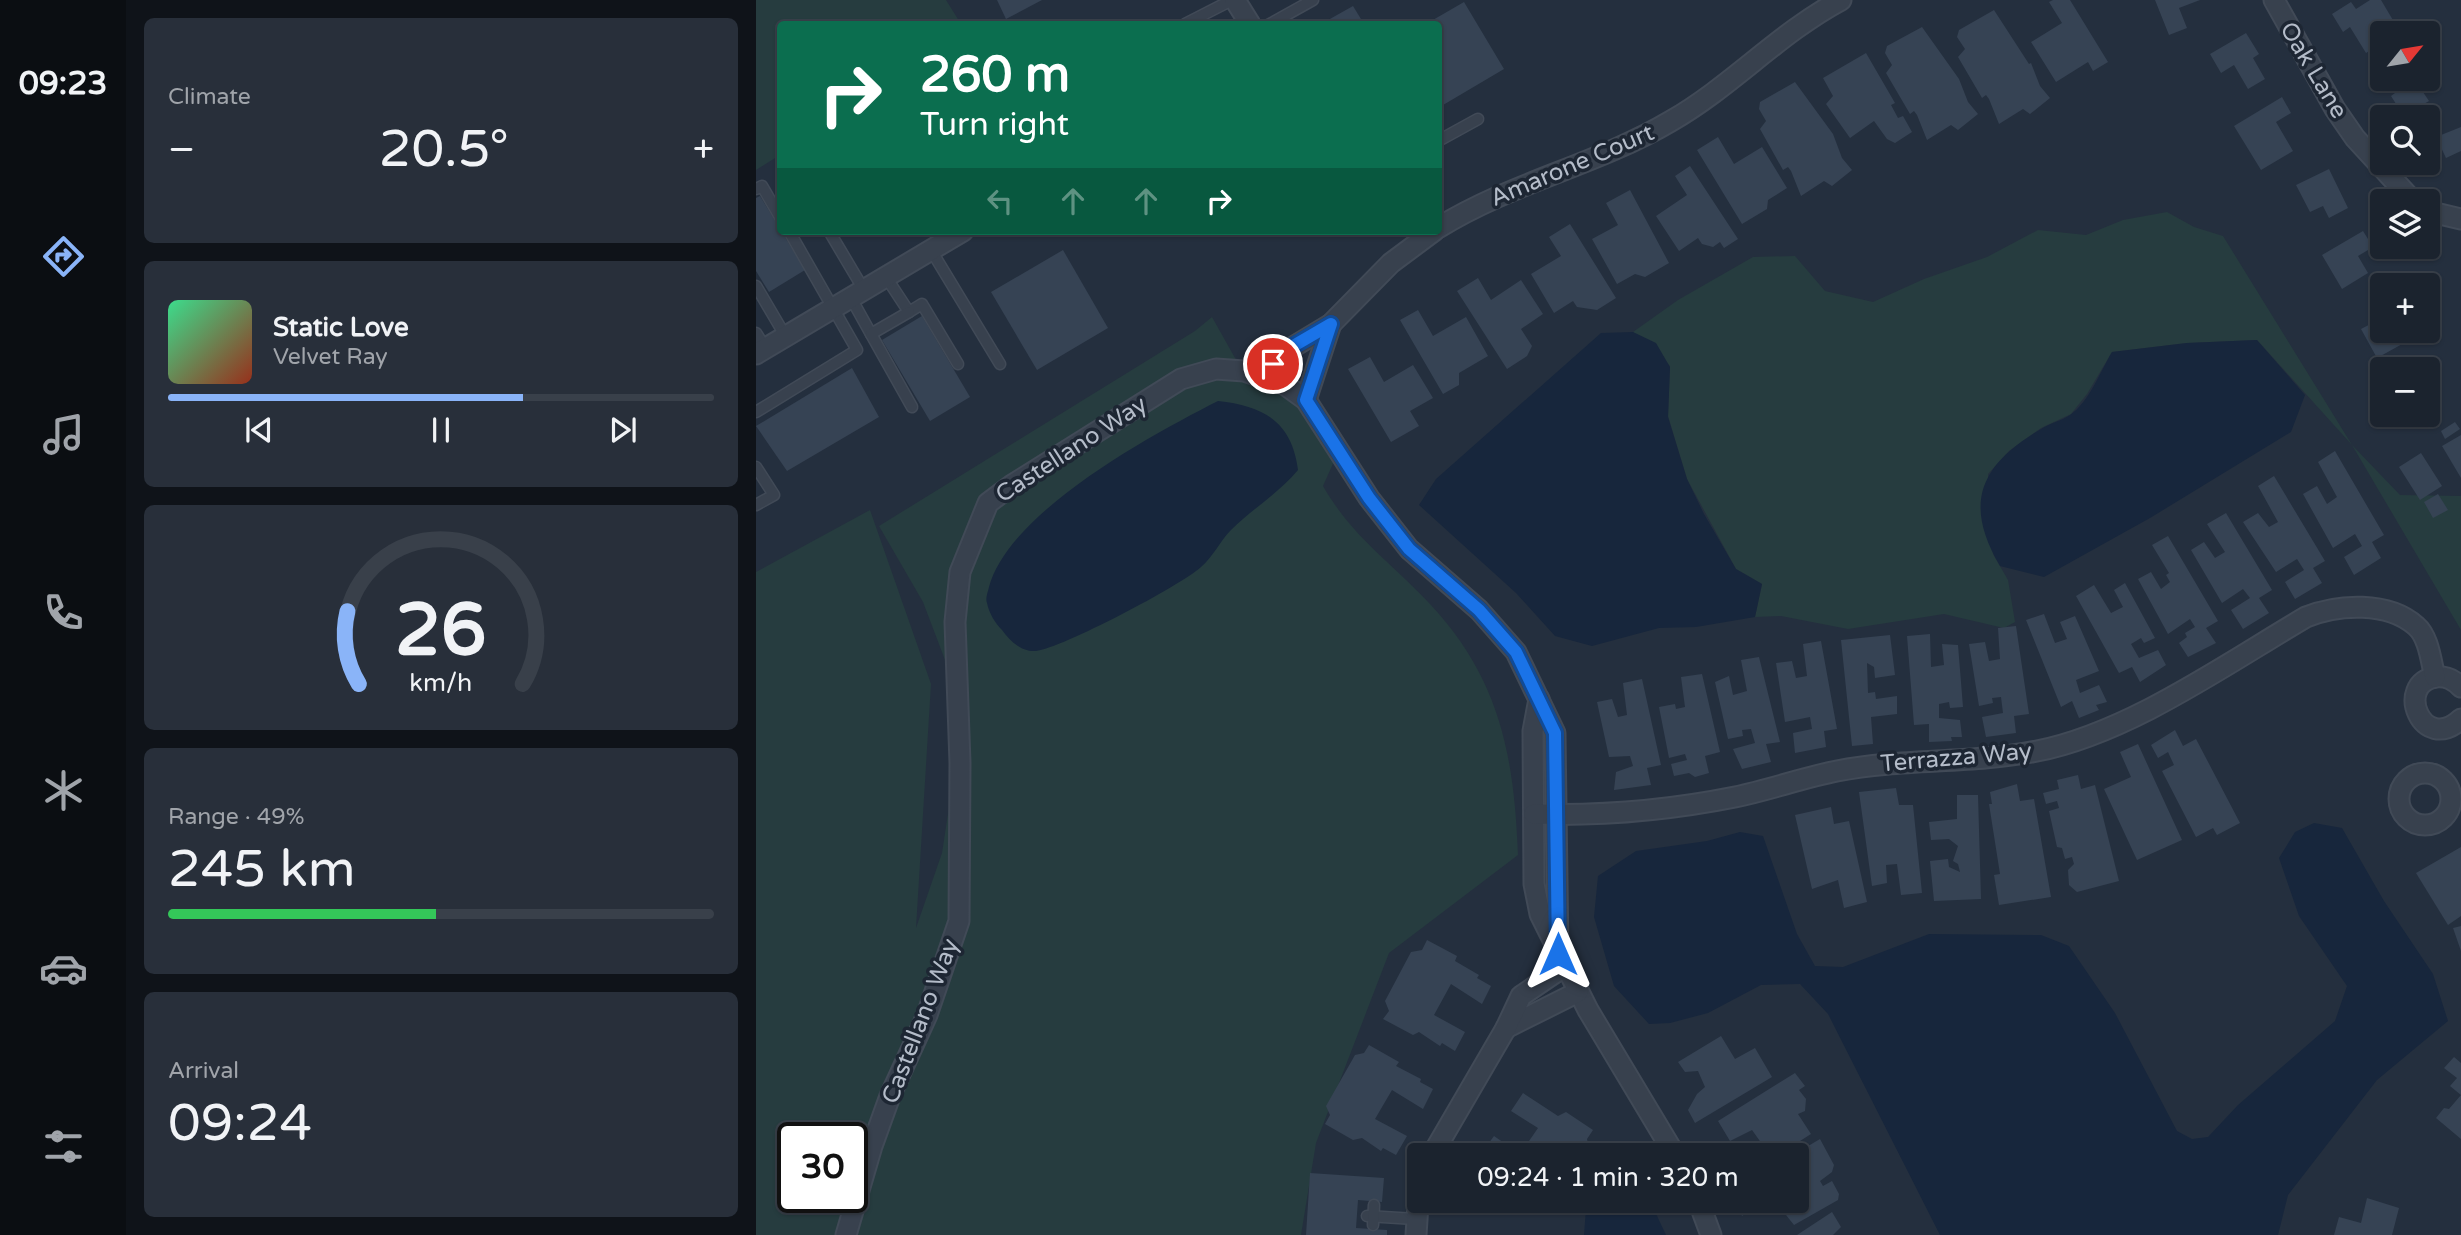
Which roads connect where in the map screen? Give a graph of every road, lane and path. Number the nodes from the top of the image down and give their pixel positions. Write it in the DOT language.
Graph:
graph roads {
  1 [pos="1233,0"];
  2 [pos="1313,0"];
  3 [pos="1841,0"];
  4 [pos="2274,0"];
  5 [pos="1191,21"];
  6 [pos="1248,21"];
  7 [pos="1275,21"];
  8 [pos="1478,119"];
  9 [pos="1442,139"];
  10 [pos="756,189"];
  11 [pos="2402,189"];
  12 [pos="777,212"];
  13 [pos="2440,214"];
  14 [pos="2461,219"];
  15 [pos="1442,227"];
  16 [pos="791,235"];
  17 [pos="831,235"];
  18 [pos="956,235"];
  19 [pos="1429,235"];
  20 [pos="931,250"];
  21 [pos="886,277"];
  22 [pos="756,286"];
  23 [pos="850,299"];
  24 [pos="909,312"];
  25 [pos="1331,324"];
  26 [pos="786,337"];
  27 [pos="873,337"];
  28 [pos="759,345"];
  29 [pos="857,350"];
  30 [pos="958,364"];
  31 [pos="1000,364"];
  32 [pos="1262,375"];
  33 [pos="1306,400"];
  34 [pos="912,407"];
  35 [pos="756,412"];
  36 [pos="756,467"];
  37 [pos="756,505"];
  38 [pos="2435,677"];
  39 [pos="2461,687"];
  40 [pos="1539,699"];
  41 [pos="2461,719"];
  42 [pos="1534,814"];
  43 [pos="1557,815"];
  44 [pos="1562,960"];
  45 [pos="1578,992"];
  46 [pos="1506,1028"];
  47 [pos="1439,1143"];
  48 [pos="1668,1143"];
  49 [pos="1374,1205"];
  50 [pos="1703,1213"];
  51 [pos="1415,1227"];
  52 [pos="846,1235"];
  53 [pos="1711,1235"];
  1 -- 5 [label="lane"];
  1 -- 6 [label="street"];
  2 -- 7 [label="lane"];
  3 -- 15 [label="street, Amarone Court"];
  4 -- 11 [label="street, Oak Lane"];
  8 -- 9 [label="lane"];
  10 -- 12 [label="lane"];
  13 -- 14 [label="street"];
  16 -- 23 [label="lane"];
  17 -- 23 [label="lane"];
  18 -- 20 [label="street"];
  19 -- 25 [label="street, Amarone Court"];
  20 -- 21 [label="street"];
  20 -- 31 [label="lane"];
  21 -- 23 [label="street"];
  21 -- 24 [label="lane"];
  22 -- 26 [label="lane"];
  23 -- 26 [label="street"];
  23 -- 27 [label="lane"];
  23 -- 29 [label="lane"];
  24 -- 27 [label="lane"];
  24 -- 30 [label="lane"];
  25 -- 32 [label="street"];
  25 -- 33 [label="street"];
  26 -- 28 [label="street"];
  27 -- 29 [label="lane"];
  27 -- 34 [label="lane"];
  29 -- 35 [label="lane"];
  32 -- 33 [label="street, Castellano Way"];
  32 -- 52 [label="street, Castellano Way"];
  33 -- 40 [label="street, Castellano Way"];
  36 -- 37 [label="lane"];
  38 -- 39 [label="street"];
  38 -- 41 [label="street"];
  38 -- 43 [label="street, Terrazza Way"];
  40 -- 42 [label="street, Castellano Way"];
  40 -- 43 [label="street, Castellano Way"];
  42 -- 43 [label="street, Terrazza Way"];
  42 -- 44 [label="street, Castellano Way"];
  43 -- 44 [label="street, Castellano Way"];
  44 -- 45 [label="street, Castellano Way"];
  44 -- 46 [label="street"];
  45 -- 46 [label="street"];
  45 -- 48 [label="street, Castellano Way"];
  46 -- 47 [label="street"];
  49 -- 51 [label="lane"];
  50 -- 53 [label="street"];
}
